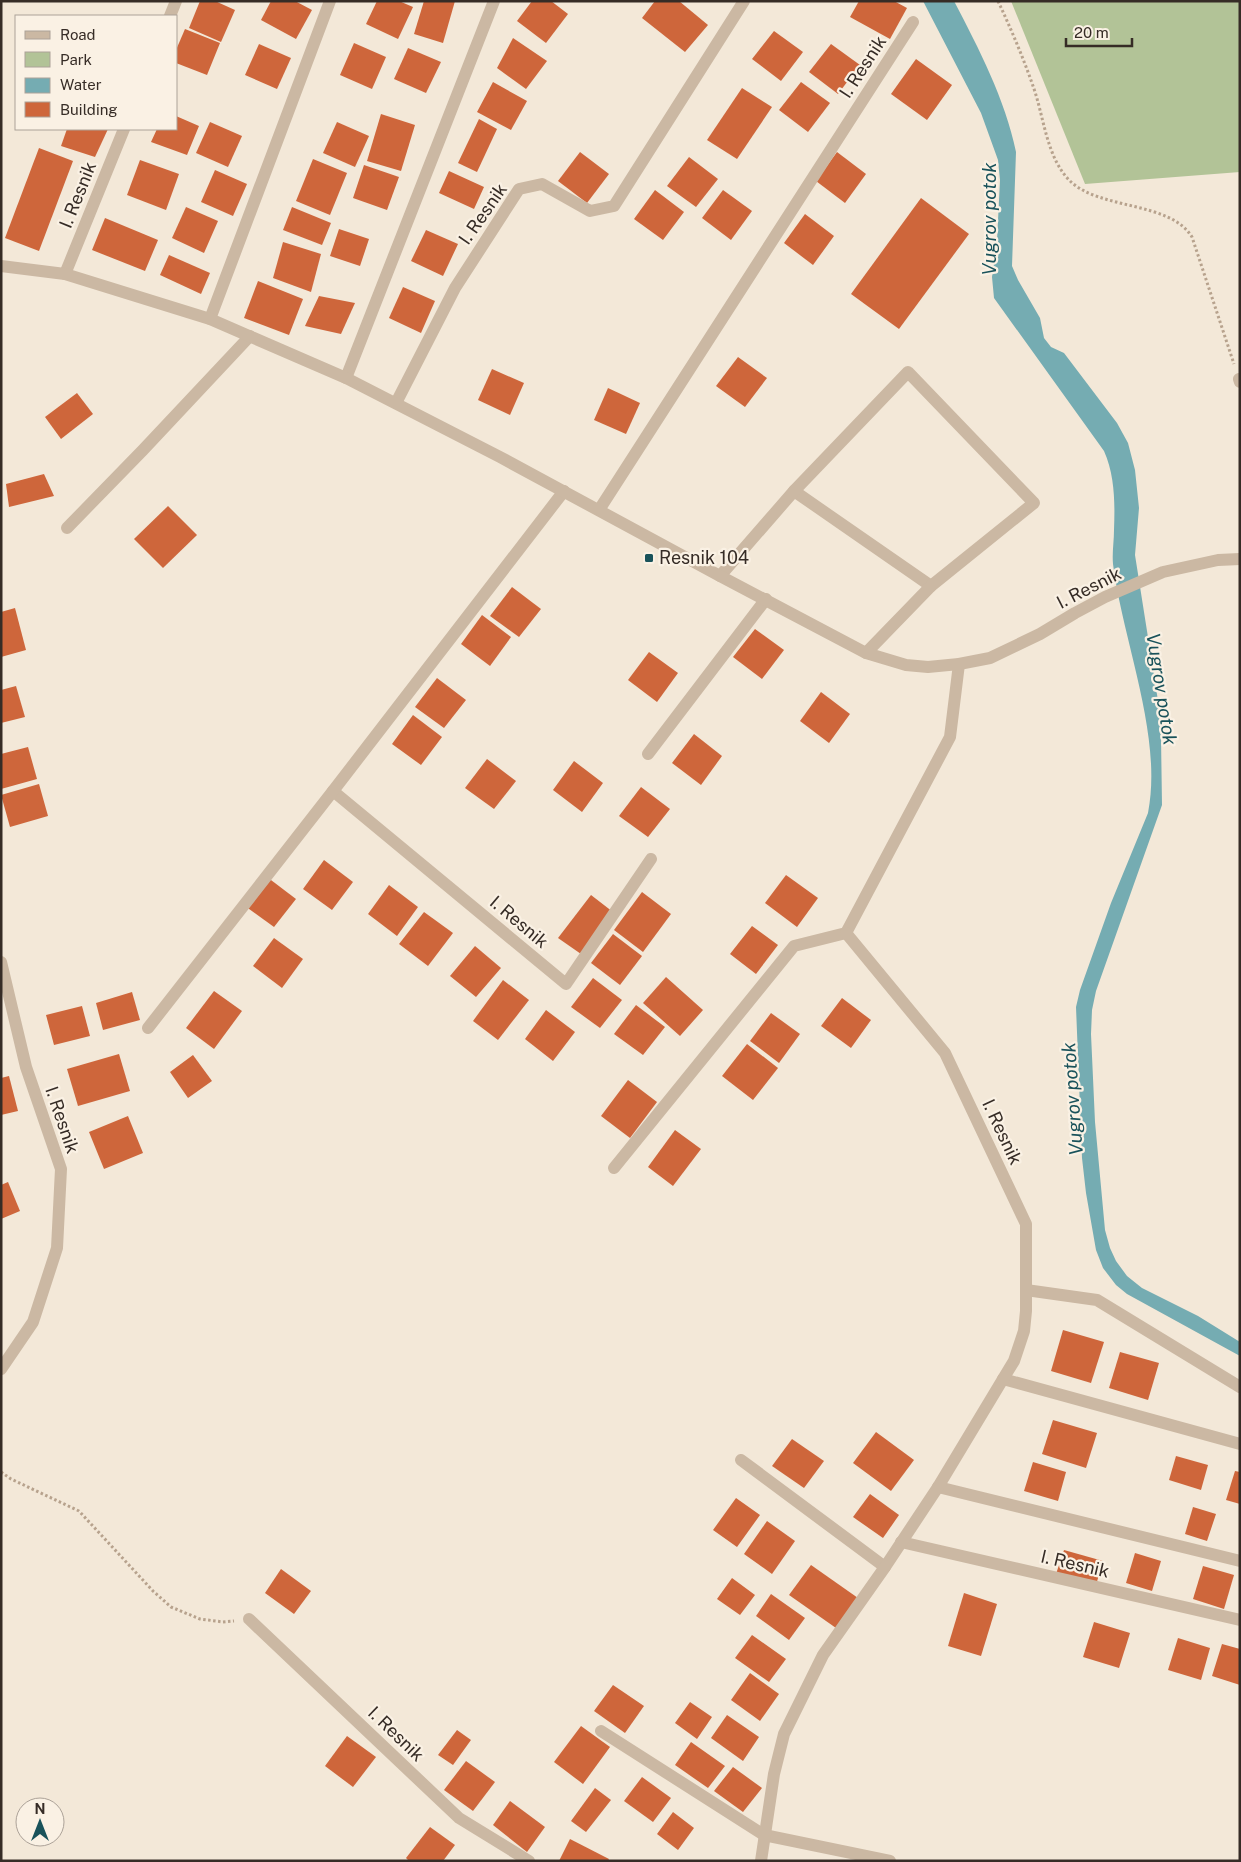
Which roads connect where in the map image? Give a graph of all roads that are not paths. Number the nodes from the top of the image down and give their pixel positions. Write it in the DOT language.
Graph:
graph roads {
  1 [pos="176,1"];
  2 [pos="330,1"];
  3 [pos="494,1"];
  4 [pos="744,1"];
  5 [pos="170,15"];
  6 [pos="913,22"];
  7 [pos="124,130"];
  8 [pos="1,266"];
  9 [pos="65,274"];
  10 [pos="210,319"];
  11 [pos="250,336"];
  12 [pos="346,378"];
  13 [pos="396,403"];
  14 [pos="564,491"];
  15 [pos="794,491"];
  16 [pos="599,510"];
  17 [pos="67,528"];
  18 [pos="1240,559"];
  19 [pos="720,576"];
  20 [pos="931,586"];
  21 [pos="766,599"];
  22 [pos="866,653"];
  23 [pos="960,664"];
  24 [pos="648,754"];
  25 [pos="333,791"];
  26 [pos="651,859"];
  27 [pos="846,933"];
  28 [pos="1,962"];
  29 [pos="148,1028"];
  30 [pos="614,1168"];
  31 [pos="1026,1290"];
  32 [pos="1,1369"];
  33 [pos="1003,1379"];
  34 [pos="1240,1387"];
  35 [pos="1240,1444"];
  36 [pos="741,1460"];
  37 [pos="938,1487"];
  38 [pos="902,1542"];
  39 [pos="1240,1561"];
  40 [pos="886,1567"];
  41 [pos="249,1619"];
  42 [pos="1240,1620"];
  43 [pos="601,1731"];
  44 [pos="764,1835"];
  45 [pos="529,1861"];
  46 [pos="761,1861"];
  47 [pos="890,1861"];
  1 -- 5 [label="street"];
  2 -- 10 [label="street"];
  3 -- 12 [label="street"];
  4 -- 13 [label="street, I. Resnik"];
  6 -- 16 [label="street, I. Resnik"];
  7 -- 9 [label="street, I. Resnik"];
  8 -- 9 [label="street, I. Resnik"];
  9 -- 10 [label="street, I. Resnik"];
  10 -- 11 [label="street, I. Resnik"];
  11 -- 12 [label="street, I. Resnik"];
  11 -- 17 [label="street"];
  12 -- 13 [label="street, I. Resnik"];
  13 -- 14 [label="street, I. Resnik"];
  14 -- 16 [label="street, I. Resnik"];
  14 -- 25 [label="street"];
  15 -- 19 [label="street"];
  15 -- 20 [label="street"];
  15 -- 20 [label="street"];
  16 -- 19 [label="street, I. Resnik"];
  18 -- 23 [label="street, I. Resnik"];
  19 -- 21 [label="street, I. Resnik"];
  20 -- 22 [label="street"];
  21 -- 22 [label="street, I. Resnik"];
  21 -- 24 [label="street"];
  22 -- 23 [label="street, I. Resnik"];
  23 -- 27 [label="street"];
  25 -- 26 [label="street, I. Resnik"];
  25 -- 29 [label="street"];
  27 -- 30 [label="street"];
  27 -- 31 [label="street, I. Resnik"];
  28 -- 32 [label="street, I. Resnik"];
  31 -- 33 [label="street, I. Resnik"];
  31 -- 34 [label="street"];
  33 -- 35 [label="street"];
  33 -- 37 [label="street, I. Resnik"];
  36 -- 40 [label="street"];
  37 -- 38 [label="street, I. Resnik"];
  37 -- 39 [label="street"];
  38 -- 40 [label="street, I. Resnik"];
  38 -- 42 [label="street, I. Resnik"];
  40 -- 44 [label="street, I. Resnik"];
  41 -- 45 [label="street, I. Resnik"];
  43 -- 44 [label="street"];
  44 -- 46 [label="street, I. Resnik"];
  44 -- 47 [label="street"];
}
